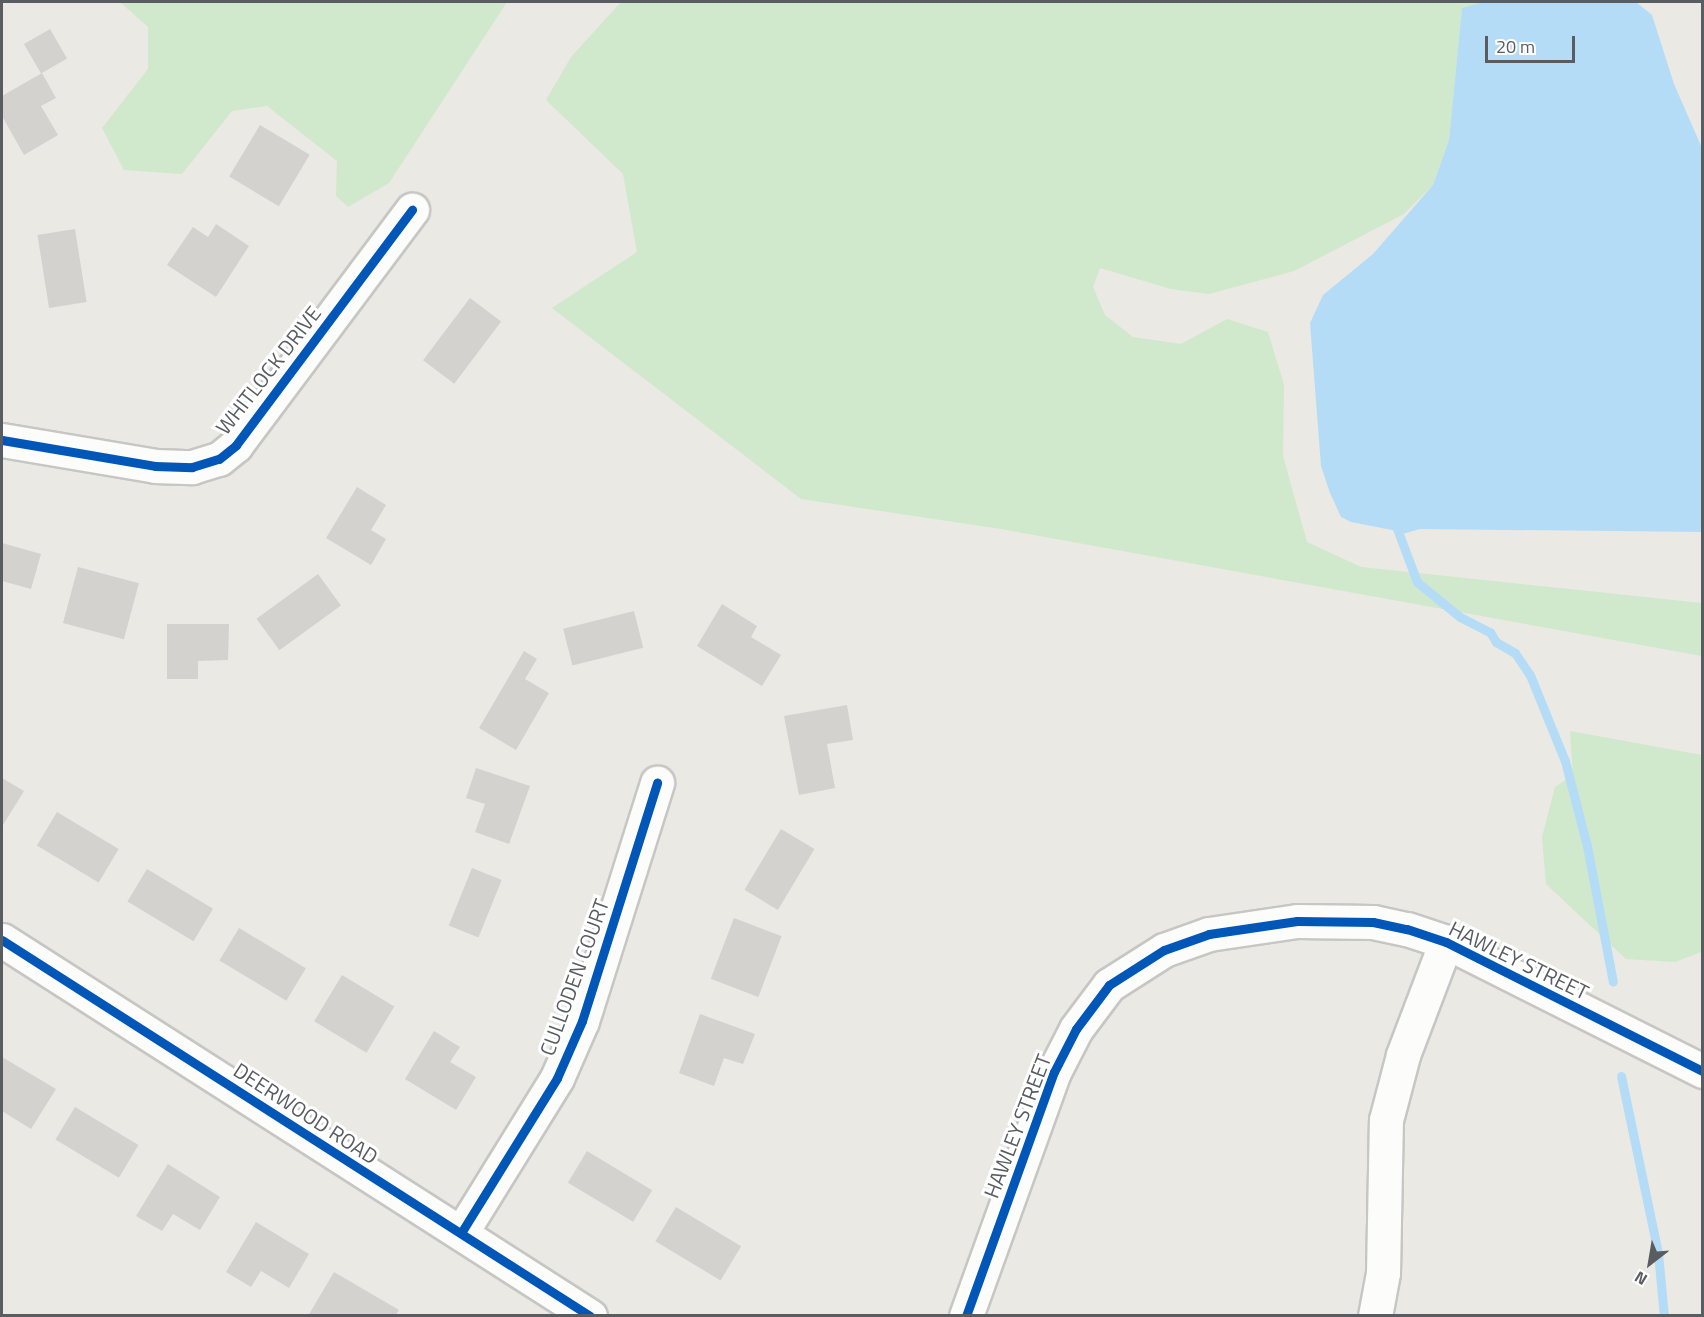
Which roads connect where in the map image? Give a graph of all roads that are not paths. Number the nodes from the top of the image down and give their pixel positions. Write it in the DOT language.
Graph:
graph roads {
  1 [pos="411,210"];
  2 [pos="2,440"];
  3 [pos="657,783"];
  4 [pos="2,940"];
  5 [pos="1446,942"];
  6 [pos="1702,1071"];
  7 [pos="461,1233"];
  8 [pos="591,1316"];
  9 [pos="966,1316"];
  10 [pos="1376,1316"];
  1 -- 2 [label="street, WHITLOCK DRIVE"];
  3 -- 7 [label="street, CULLODEN COURT"];
  4 -- 7 [label="street, DEERWOOD ROAD"];
  5 -- 6 [label="street, HAWLEY STREET"];
  5 -- 9 [label="street, HAWLEY STREET"];
  5 -- 10 [label="street"];
  7 -- 8 [label="street, DEERWOOD ROAD"];
}
